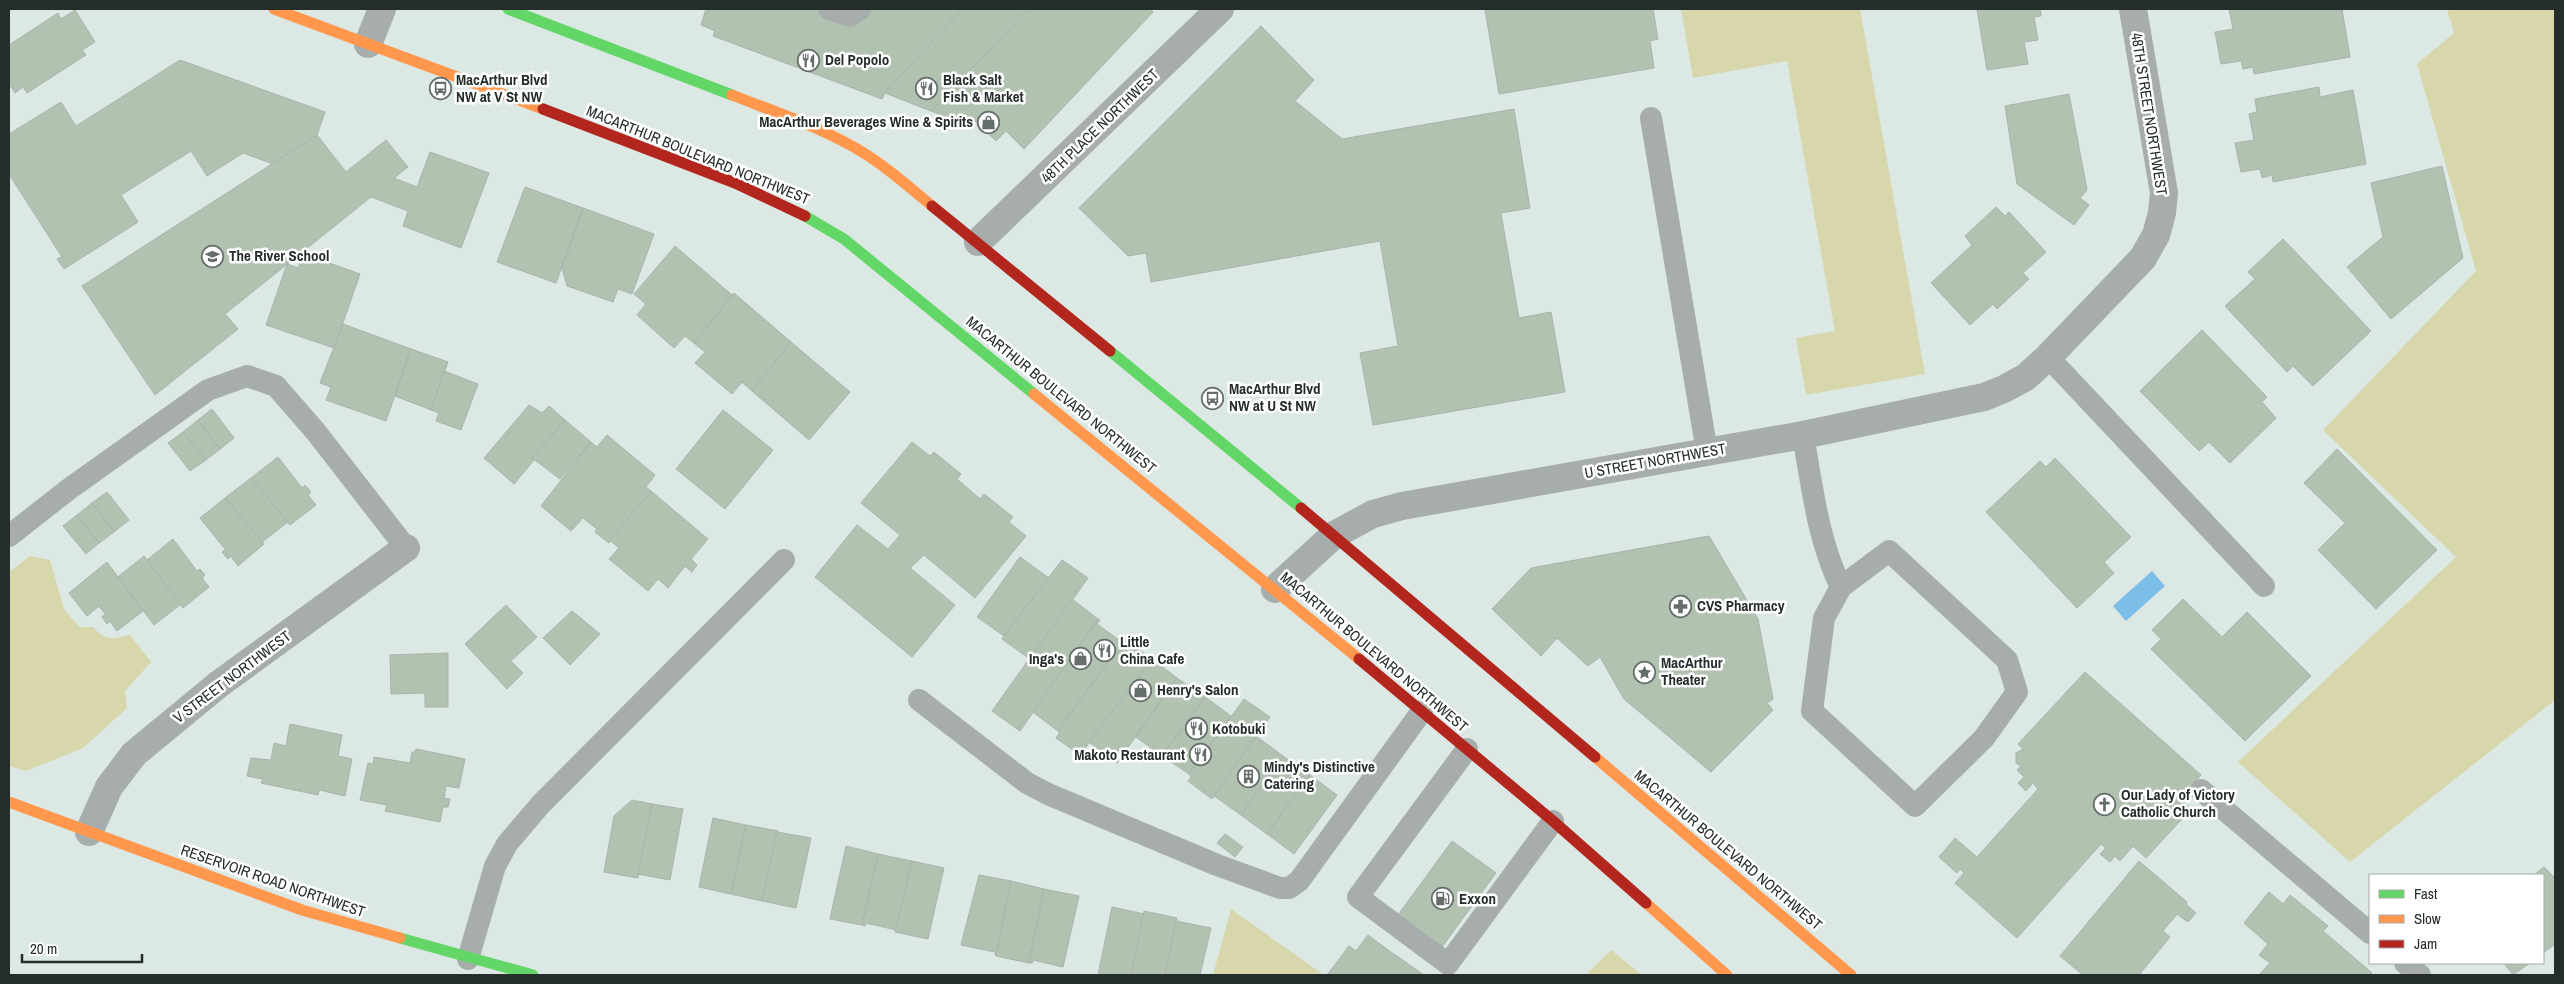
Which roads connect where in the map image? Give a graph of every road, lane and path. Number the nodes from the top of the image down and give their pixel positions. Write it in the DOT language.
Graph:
graph roads {
  1 [pos="274,9"];
  2 [pos="382,9"];
  3 [pos="508,9"];
  4 [pos="829,9"];
  5 [pos="860,9"];
  6 [pos="1220,9"];
  7 [pos="2133,9"];
  8 [pos="368,44"];
  9 [pos="1651,118"];
  10 [pos="978,242"];
  11 [pos="2048,357"];
  12 [pos="1803,435"];
  13 [pos="1707,452"];
  14 [pos="1334,535"];
  15 [pos="9,536"];
  16 [pos="406,548"];
  17 [pos="784,560"];
  18 [pos="2264,586"];
  19 [pos="1841,587"];
  20 [pos="1275,588"];
  21 [pos="919,700"];
  22 [pos="1422,711"];
  23 [pos="1467,749"];
  24 [pos="2201,790"];
  25 [pos="9,802"];
  26 [pos="1553,821"];
  27 [pos="89,832"];
  28 [pos="2369,932"];
  29 [pos="468,959"];
  30 [pos="2406,964"];
  31 [pos="532,975"];
  32 [pos="1727,975"];
  33 [pos="1851,975"];
  34 [pos="2420,975"];
  1 -- 8 [label="main road, MACARTHUR BOULEVARD NORTHWEST"];
  2 -- 8 [label="street"];
  3 -- 10 [label="main road, MACARTHUR BOULEVARD NORTHWEST"];
  4 -- 5 [label="lane"];
  6 -- 10 [label="street, 48TH PLACE NORTHWEST"];
  7 -- 11 [label="street, 48TH STREET NORTHWEST"];
  8 -- 20 [label="main road, MACARTHUR BOULEVARD NORTHWEST"];
  9 -- 13 [label="lane"];
  10 -- 14 [label="main road, MACARTHUR BOULEVARD NORTHWEST"];
  11 -- 12 [label="street, U STREET NORTHWEST"];
  11 -- 18 [label="lane"];
  12 -- 13 [label="street, U STREET NORTHWEST"];
  12 -- 19 [label="lane"];
  13 -- 14 [label="street, U STREET NORTHWEST"];
  14 -- 20 [label="street, U STREET NORTHWEST"];
  14 -- 33 [label="main road, MACARTHUR BOULEVARD NORTHWEST"];
  15 -- 16 [label="lane"];
  16 -- 27 [label="street, V STREET NORTHWEST"];
  17 -- 29 [label="lane"];
  19 -- 19 [label="lane"];
  20 -- 22 [label="main road, MACARTHUR BOULEVARD NORTHWEST"];
  21 -- 22 [label="lane"];
  22 -- 23 [label="main road, MACARTHUR BOULEVARD NORTHWEST"];
  23 -- 26 [label="main road, MACARTHUR BOULEVARD NORTHWEST"];
  23 -- 26 [label="lane"];
  24 -- 28 [label="lane"];
  25 -- 27 [label="main road, RESERVOIR ROAD NORTHWEST"];
  26 -- 32 [label="main road, MACARTHUR BOULEVARD NORTHWEST"];
  27 -- 29 [label="main road, RESERVOIR ROAD NORTHWEST"];
  29 -- 31 [label="main road, RESERVOIR ROAD NORTHWEST"];
  30 -- 34 [label="lane"];
}
